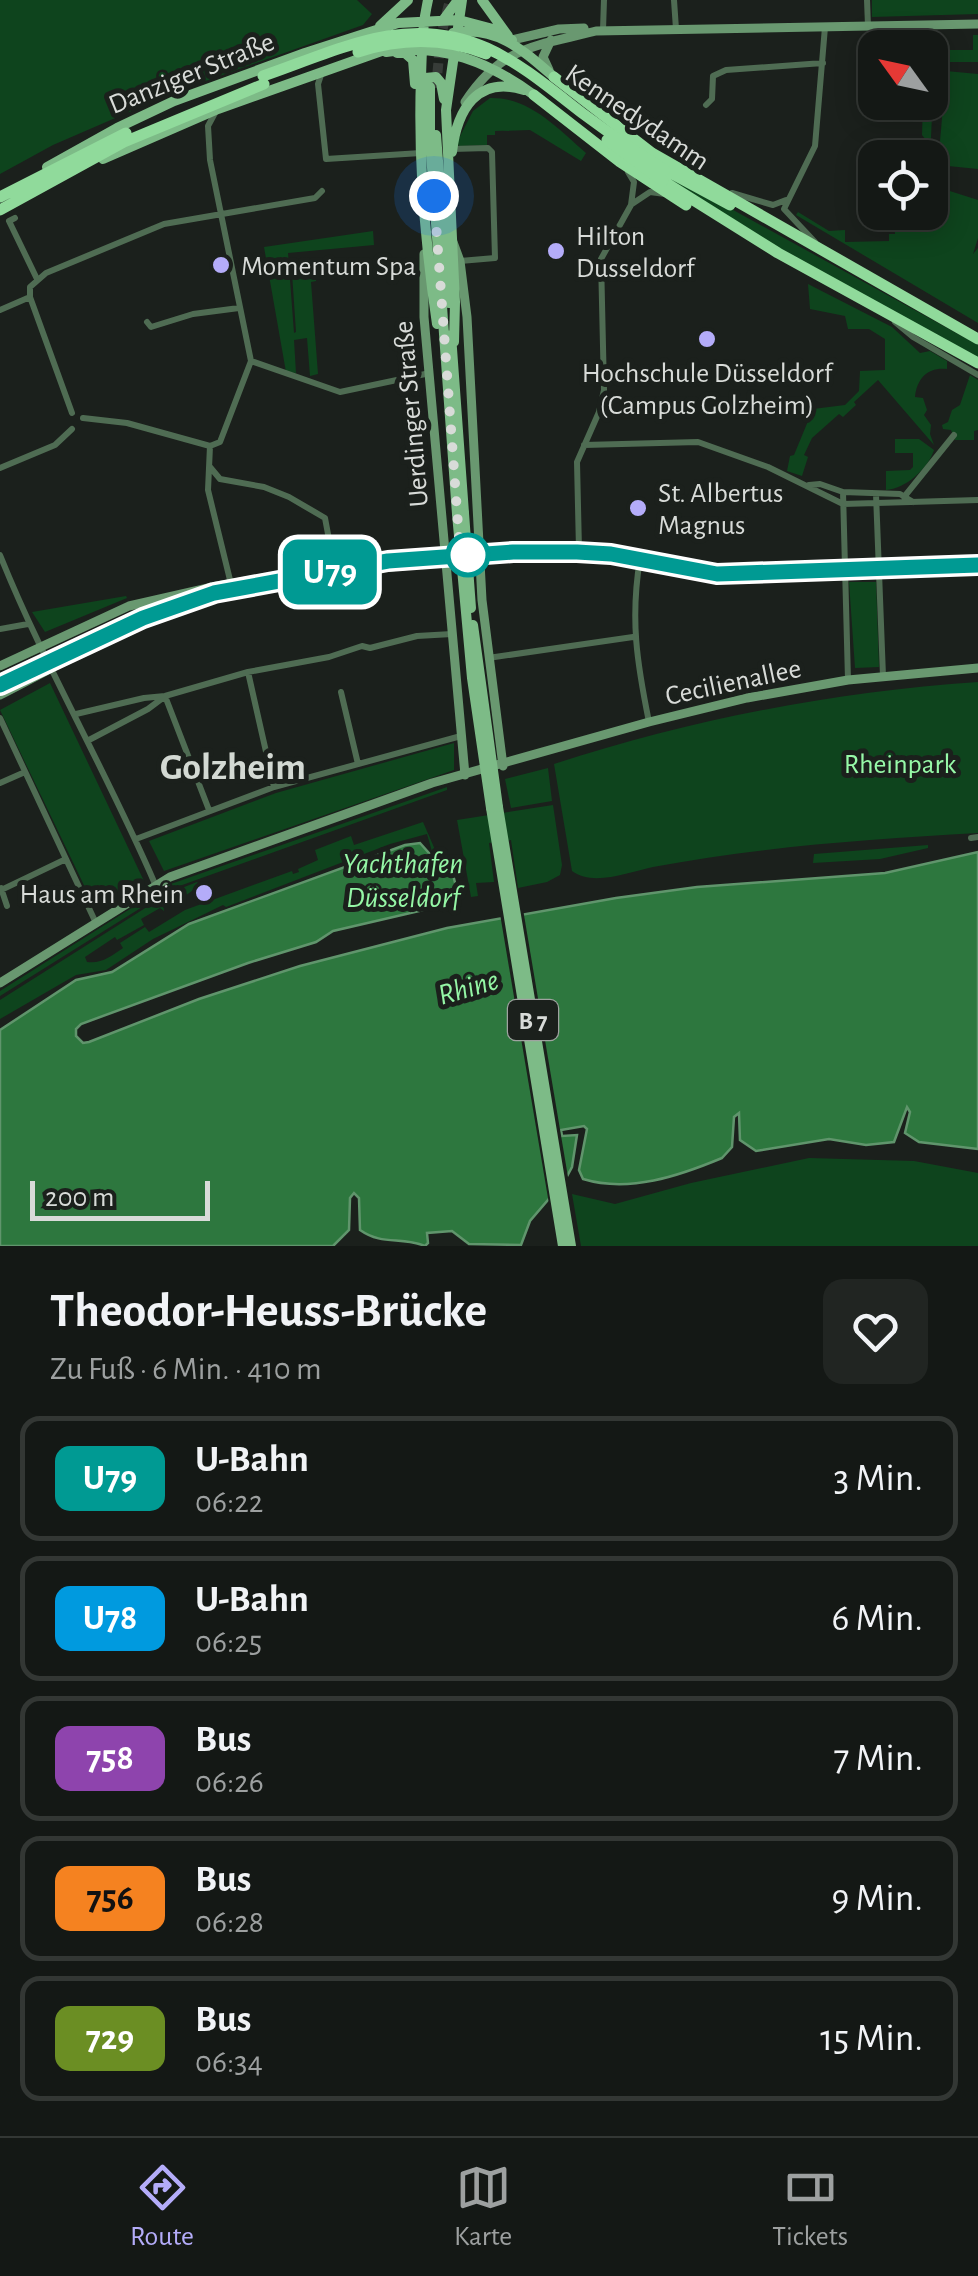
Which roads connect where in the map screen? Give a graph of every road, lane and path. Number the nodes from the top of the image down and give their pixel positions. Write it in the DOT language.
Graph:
graph roads {
  1 [pos="408,0"];
  2 [pos="428,0"];
  3 [pos="460,0"];
  4 [pos="482,0"];
  5 [pos="604,0"];
  6 [pos="674,0"];
  7 [pos="868,0"];
  8 [pos="424,20"];
  9 [pos="453,24"];
  10 [pos="978,24"];
  11 [pos="824,26"];
  12 [pos="868,26"];
  13 [pos="676,29"];
  14 [pos="375,30"];
  15 [pos="600,30"];
  16 [pos="421,36"];
  17 [pos="440,38"];
  18 [pos="512,40"];
  19 [pos="550,40"];
  20 [pos="421,49"];
  21 [pos="526,52"];
  22 [pos="371,55"];
  23 [pos="459,55"];
  24 [pos="509,57"];
  25 [pos="824,62"];
  26 [pos="494,69"];
  27 [pos="323,70"];
  28 [pos="554,77"];
  29 [pos="264,80"];
  30 [pos="429,86"];
  31 [pos="522,86"];
  32 [pos="534,95"];
  33 [pos="418,104"];
  34 [pos="706,105"];
  35 [pos="218,109"];
  36 [pos="446,110"];
  37 [pos="452,146"];
  38 [pos="421,153"];
  39 [pos="620,162"];
  40 [pos="664,175"];
  41 [pos="57,180"];
  42 [pos="710,185"];
  43 [pos="448,187"];
  44 [pos="322,192"];
  45 [pos="6,194"];
  46 [pos="668,194"];
  47 [pos="790,196"];
  48 [pos="631,205"];
  49 [pos="0,210"];
  50 [pos="219,214"];
  51 [pos="14,218"];
  52 [pos="426,224"];
  53 [pos="452,239"];
  54 [pos="805,242"];
  55 [pos="778,253"];
  56 [pos="830,257"];
  57 [pos="460,261"];
  58 [pos="37,278"];
  59 [pos="30,297"];
  60 [pos="239,308"];
  61 [pos="0,310"];
  62 [pos="890,312"];
  63 [pos="148,322"];
  64 [pos="978,339"];
  65 [pos="452,353"];
  66 [pos="252,361"];
  67 [pos="978,363"];
  68 [pos="446,369"];
  69 [pos="430,372"];
  70 [pos="978,375"];
  71 [pos="72,413"];
  72 [pos="83,418"];
  73 [pos="72,429"];
  74 [pos="954,435"];
  75 [pos="584,445"];
  76 [pos="210,446"];
  77 [pos="210,467"];
  78 [pos="0,468"];
  79 [pos="809,486"];
  80 [pos="843,492"];
  81 [pos="876,494"];
  82 [pos="905,496"];
  83 [pos="978,500"];
  84 [pos="913,502"];
  85 [pos="843,504"];
  86 [pos="876,504"];
  87 [pos="897,504"];
  88 [pos="460,514"];
  89 [pos="480,539"];
  90 [pos="444,540"];
  91 [pos="579,550"];
  92 [pos="480,553"];
  93 [pos="0,555"];
  94 [pos="446,555"];
  95 [pos="640,558"];
  96 [pos="978,564"];
  97 [pos="334,566"];
  98 [pos="880,567"];
  99 [pos="846,568"];
  100 [pos="230,584"];
  101 [pos="450,600"];
  102 [pos="482,600"];
  103 [pos="28,624"];
  104 [pos="0,629"];
  105 [pos="453,634"];
  106 [pos="633,638"];
  107 [pos="40,646"];
  108 [pos="488,658"];
  109 [pos="0,666"];
  110 [pos="54,668"];
  111 [pos="978,668"];
  112 [pos="248,672"];
  113 [pos="882,676"];
  114 [pos="848,680"];
  115 [pos="341,692"];
  116 [pos="0,695"];
  117 [pos="165,696"];
  118 [pos="76,714"];
  119 [pos="0,718"];
  120 [pos="649,722"];
  121 [pos="461,736"];
  122 [pos="89,740"];
  123 [pos="358,764"];
  124 [pos="503,766"];
  125 [pos="25,772"];
  126 [pos="465,775"];
  127 [pos="0,783"];
  128 [pos="274,787"];
  129 [pos="209,810"];
  130 [pos="136,840"];
  131 [pos="66,859"];
  132 [pos="155,884"];
  133 [pos="1,888"];
  134 [pos="7,906"];
  135 [pos="96,922"];
  136 [pos="0,983"];
  137 [pos="567,1246"];
  1 -- 14 [label="main road"];
  2 -- 8 [label="main road, Uerdinger Straße"];
  3 -- 9 [label="main road"];
  4 -- 18 [label="main road, Kennedydamm"];
  5 -- 15 [label="street"];
  6 -- 13 [label="street"];
  7 -- 12 [label="street"];
  8 -- 9 [label="main road, Danziger Straße"];
  8 -- 14 [label="main road, Danziger Straße"];
  8 -- 16 [label="main road, Uerdinger Straße"];
  9 -- 16 [label="main road"];
  9 -- 18 [label="main road, Danziger Straße"];
  9 -- 20 [label="main road"];
  9 -- 23 [label="main road"];
  10 -- 12 [label="street"];
  11 -- 12 [label="street"];
  11 -- 13 [label="street"];
  11 -- 25 [label="street"];
  13 -- 15 [label="street"];
  14 -- 22 [label="main road"];
  14 -- 45 [label="main road, Danziger Straße"];
  15 -- 18 [label="street"];
  15 -- 19 [label="street"];
  16 -- 20 [label="main road, Uerdinger Straße"];
  16 -- 22 [label="main road"];
  17 -- 29 [label="highway, Danziger Straße, bridge"];
  17 -- 40 [label="highway, Kennedydamm, bridge"];
  18 -- 21 [label="main road, Kennedydamm"];
  19 -- 21 [label="street"];
  19 -- 28 [label="street"];
  20 -- 22 [label="main road"];
  20 -- 23 [label="main road, Kennedydamm"];
  20 -- 30 [label="main road, Uerdinger Straße"];
  21 -- 24 [label="street"];
  21 -- 28 [label="main road, Kennedydamm"];
  22 -- 27 [label="main road, Danziger Straße"];
  22 -- 33 [label="main road"];
  23 -- 24 [label="street"];
  23 -- 26 [label="main road, Kennedydamm"];
  23 -- 36 [label="main road"];
  24 -- 26 [label="street"];
  25 -- 34 [label="street"];
  25 -- 47 [label="street"];
  26 -- 31 [label="main road, Kennedydamm"];
  26 -- 37 [label="street"];
  27 -- 35 [label="main road, Danziger Straße"];
  27 -- 38 [label="street"];
  28 -- 31 [label="main road"];
  28 -- 42 [label="highway, Kennedydamm"];
  29 -- 41 [label="highway, Danziger Straße"];
  29 -- 45 [label="highway, Danziger Straße"];
  30 -- 33 [label="main road, Uerdinger Straße"];
  30 -- 36 [label="main road"];
  30 -- 65 [label="main road, B 7"];
  30 -- 68 [label="main road, B 7"];
  31 -- 32 [label="main road, Kennedydamm"];
  32 -- 37 [label="main road"];
  32 -- 39 [label="highway, Kennedydamm"];
  33 -- 38 [label="main road, Uerdinger Straße"];
  35 -- 41 [label="main road, Danziger Straße"];
  35 -- 50 [label="street"];
  36 -- 43 [label="main road"];
  37 -- 43 [label="main road"];
  37 -- 57 [label="street"];
  38 -- 52 [label="main road, Uerdinger Straße"];
  39 -- 46 [label="highway, Kennedydamm"];
  39 -- 48 [label="street"];
  40 -- 54 [label="highway, Kennedydamm"];
  40 -- 55 [label="highway, Kennedydamm"];
  41 -- 49 [label="highway, Danziger Straße"];
  42 -- 47 [label="street"];
  42 -- 54 [label="highway, Kennedydamm"];
  43 -- 53 [label="main road"];
  44 -- 50 [label="street"];
  46 -- 48 [label="street"];
  46 -- 55 [label="highway, Kennedydamm"];
  47 -- 56 [label="street"];
  48 -- 75 [label="street"];
  50 -- 58 [label="street"];
  50 -- 60 [label="street"];
  51 -- 58 [label="street"];
  52 -- 68 [label="main road"];
  52 -- 69 [label="street, Uerdinger Straße"];
  53 -- 57 [label="street"];
  53 -- 65 [label="main road"];
  54 -- 56 [label="highway, Kennedydamm"];
  55 -- 62 [label="highway, Kennedydamm"];
  56 -- 64 [label="highway, Kennedydamm"];
  57 -- 89 [label="street"];
  58 -- 59 [label="street"];
  59 -- 61 [label="street"];
  59 -- 71 [label="street"];
  60 -- 63 [label="street"];
  60 -- 66 [label="street"];
  62 -- 67 [label="highway, Kennedydamm"];
  62 -- 70 [label="street, Kennedydamm"];
  65 -- 88 [label="main road, B 7"];
  66 -- 69 [label="street"];
  66 -- 76 [label="street"];
  68 -- 88 [label="main road, B 7"];
  69 -- 90 [label="street, Uerdinger Straße"];
  72 -- 76 [label="street"];
  73 -- 78 [label="street"];
  74 -- 82 [label="street"];
  75 -- 79 [label="street"];
  75 -- 91 [label="street"];
  76 -- 77 [label="street"];
  77 -- 97 [label="street"];
  77 -- 100 [label="street"];
  79 -- 80 [label="street"];
  79 -- 85 [label="street"];
  80 -- 81 [label="street"];
  80 -- 85 [label="street"];
  81 -- 82 [label="street"];
  81 -- 86 [label="street"];
  82 -- 84 [label="street"];
  82 -- 87 [label="street"];
  83 -- 84 [label="street"];
  84 -- 87 [label="street"];
  85 -- 86 [label="street"];
  85 -- 99 [label="street"];
  86 -- 87 [label="street"];
  86 -- 98 [label="street"];
  88 -- 137 [label="main road, B 7, bridge"];
  89 -- 90 [label="street"];
  89 -- 92 [label="street"];
  90 -- 94 [label="street, Uerdinger Straße"];
  91 -- 92 [label="street"];
  91 -- 95 [label="street"];
  92 -- 94 [label="street"];
  92 -- 102 [label="street"];
  93 -- 103 [label="street"];
  94 -- 97 [label="street"];
  94 -- 101 [label="street, Uerdinger Straße"];
  94 -- 110 [label="street"];
  95 -- 99 [label="street"];
  95 -- 106 [label="street"];
  96 -- 98 [label="street"];
  97 -- 100 [label="street"];
  98 -- 99 [label="street"];
  98 -- 113 [label="street"];
  99 -- 114 [label="street"];
  100 -- 107 [label="street"];
  101 -- 102 [label="street"];
  101 -- 105 [label="street, Uerdinger Straße"];
  102 -- 108 [label="street"];
  103 -- 104 [label="street"];
  103 -- 107 [label="street"];
  105 -- 112 [label="street"];
  105 -- 121 [label="street, Uerdinger Straße"];
  106 -- 108 [label="street"];
  106 -- 120 [label="street"];
  107 -- 109 [label="street"];
  107 -- 110 [label="street"];
  108 -- 124 [label="street"];
  110 -- 116 [label="street"];
  110 -- 118 [label="street"];
  111 -- 113 [label="street, Cecilienallee"];
  112 -- 117 [label="street"];
  112 -- 128 [label="street"];
  113 -- 114 [label="street, Cecilienallee"];
  114 -- 120 [label="street, Cecilienallee"];
  115 -- 123 [label="street"];
  117 -- 118 [label="street"];
  117 -- 122 [label="street"];
  117 -- 129 [label="street"];
  118 -- 122 [label="street"];
  119 -- 125 [label="street"];
  120 -- 124 [label="street, Cecilienallee"];
  121 -- 123 [label="street"];
  121 -- 126 [label="street, Uerdinger Straße"];
  122 -- 130 [label="street"];
  123 -- 128 [label="street"];
  124 -- 126 [label="street, Cecilienallee"];
  125 -- 127 [label="street"];
  125 -- 131 [label="street"];
  126 -- 132 [label="street, Cecilienallee"];
  128 -- 129 [label="street"];
  129 -- 130 [label="street"];
  130 -- 132 [label="street"];
  131 -- 133 [label="street"];
  131 -- 135 [label="street"];
  132 -- 135 [label="street, Cecilienallee"];
  133 -- 134 [label="street"];
  135 -- 136 [label="street, Cecilienallee"];
}
